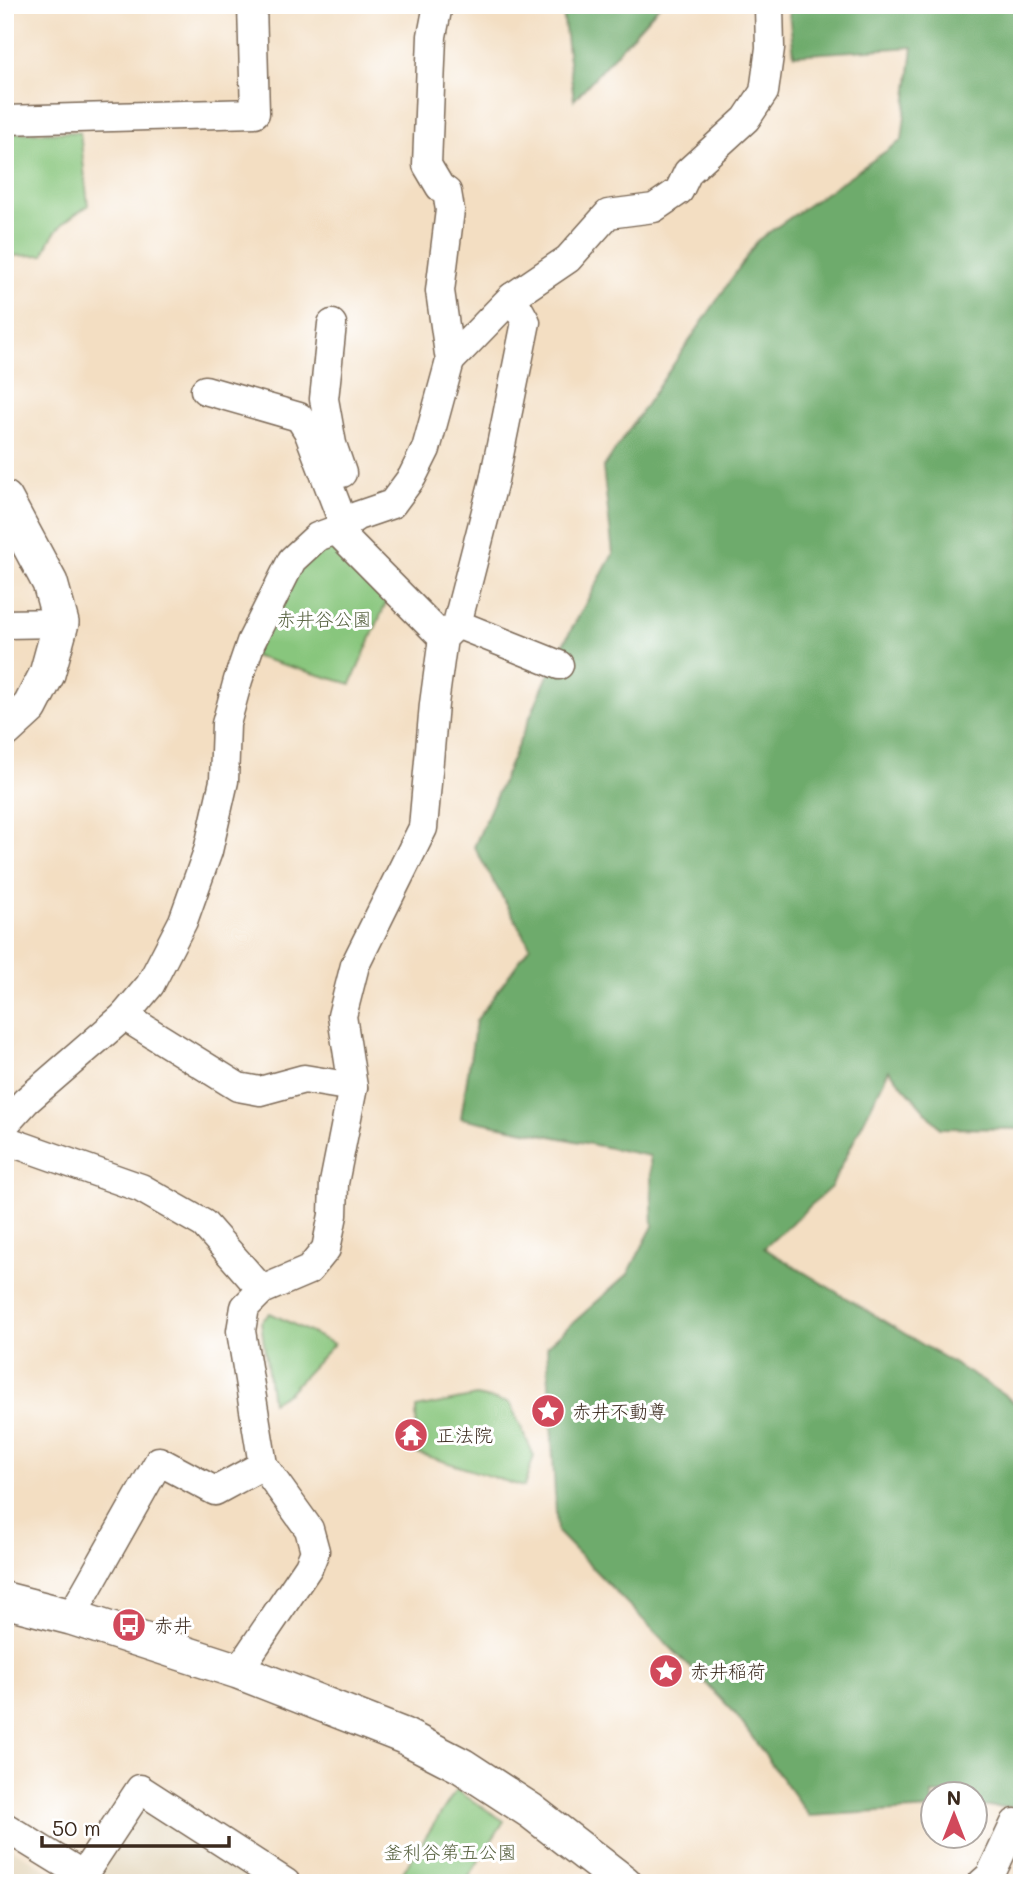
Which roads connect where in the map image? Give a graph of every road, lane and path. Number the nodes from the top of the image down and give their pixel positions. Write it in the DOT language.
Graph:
graph roads {
  1 [pos="252,5"];
  2 [pos="438,5"];
  3 [pos="769,6"];
  4 [pos="5,120"];
  5 [pos="512,297"];
  6 [pos="332,324"];
  7 [pos="450,361"];
  8 [pos="205,390"];
  9 [pos="5,499"];
  10 [pos="346,524"];
  11 [pos="61,623"];
  12 [pos="5,624"];
  13 [pos="450,631"];
  14 [pos="558,665"];
  15 [pos="5,730"];
  16 [pos="124,1016"];
  17 [pos="353,1087"];
  18 [pos="5,1124"];
  19 [pos="5,1140"];
  20 [pos="262,1290"];
  21 [pos="263,1465"];
  22 [pos="6,1605"];
  23 [pos="71,1617"];
  24 [pos="238,1671"];
  25 [pos="1015,1824"];
  26 [pos="5,1827"];
  27 [pos="286,1883"];
  28 [pos="624,1883"];
  29 [pos="982,1883"];
  1 -- 4 [label="street"];
  2 -- 7 [label="street"];
  3 -- 5 [label="street"];
  5 -- 7 [label="street"];
  5 -- 13 [label="street"];
  6 -- 10 [label="street"];
  7 -- 10 [label="street"];
  8 -- 10 [label="street"];
  9 -- 11 [label="street"];
  10 -- 13 [label="street"];
  10 -- 16 [label="street"];
  11 -- 12 [label="street"];
  11 -- 15 [label="street"];
  13 -- 14 [label="street"];
  13 -- 17 [label="street"];
  16 -- 17 [label="street"];
  16 -- 18 [label="street"];
  17 -- 20 [label="street"];
  19 -- 20 [label="street"];
  20 -- 21 [label="street"];
  21 -- 23 [label="street"];
  21 -- 24 [label="street"];
  22 -- 23 [label="street"];
  23 -- 24 [label="street"];
  24 -- 28 [label="street"];
  25 -- 29 [label="street"];
  26 -- 27 [label="street"];
}
